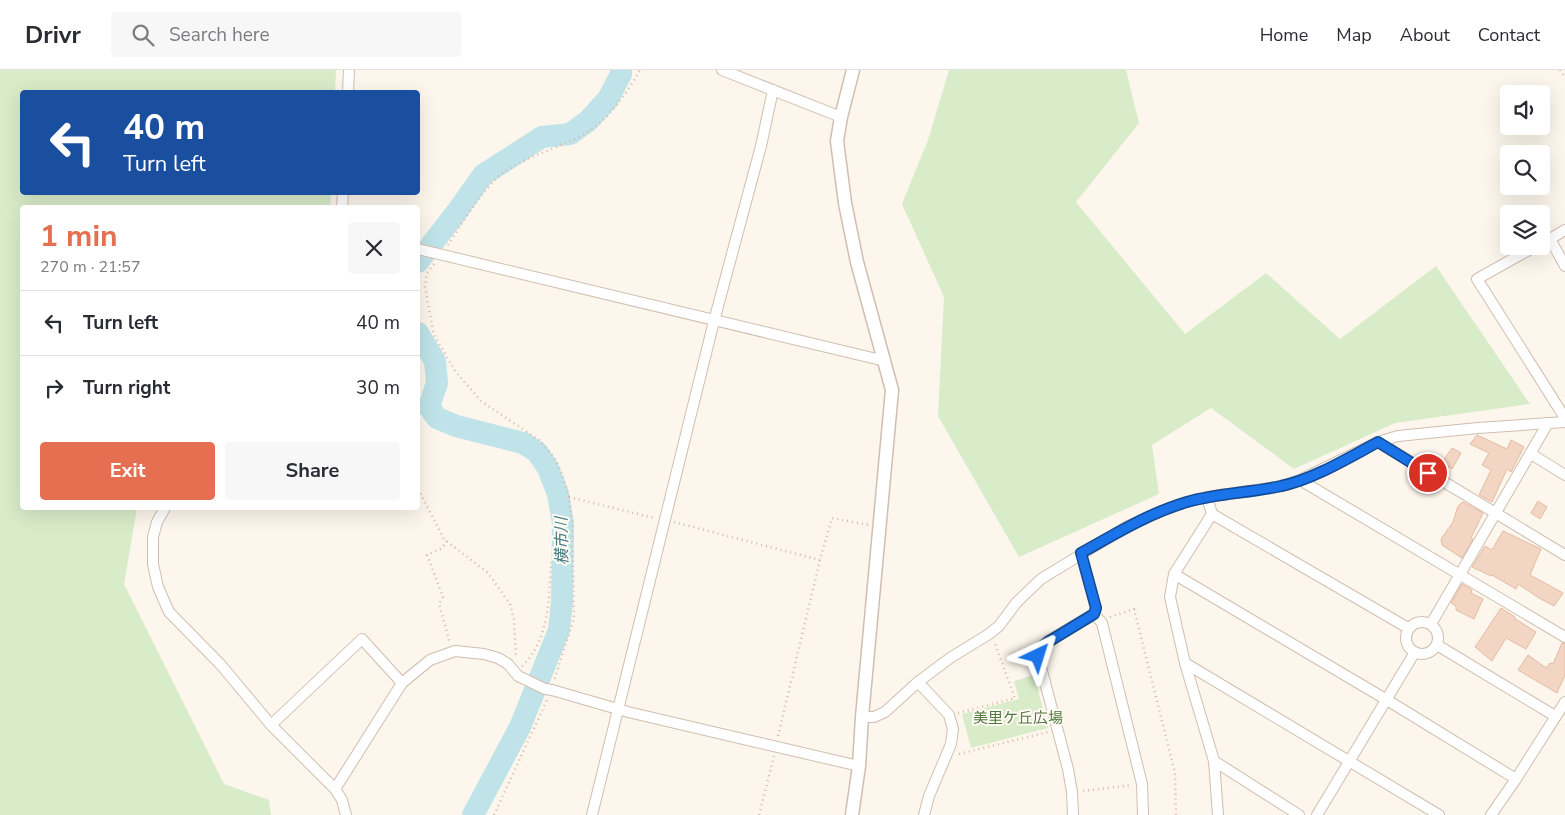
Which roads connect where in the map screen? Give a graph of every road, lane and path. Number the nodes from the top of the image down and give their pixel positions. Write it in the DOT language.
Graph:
graph roads {
  1 [pos="349,70"];
  2 [pos="640,70"];
  3 [pos="722,70"];
  4 [pos="853,70"];
  5 [pos="1560,70"];
  6 [pos="1565,77"];
  7 [pos="348,90"];
  8 [pos="772,90"];
  9 [pos="841,117"];
  10 [pos="1565,230"];
  11 [pos="1550,239"];
  12 [pos="1550,246"];
  13 [pos="420,250"];
  14 [pos="441,255"];
  15 [pos="1520,255"];
  16 [pos="1565,266"];
  17 [pos="714,320"];
  18 [pos="885,361"];
  19 [pos="1565,418"];
  20 [pos="1565,422"];
  21 [pos="1548,423"];
  22 [pos="1378,442"];
  23 [pos="1530,454"];
  24 [pos="1565,475"];
  25 [pos="1300,480"];
  26 [pos="420,493"];
  27 [pos="570,497"];
  28 [pos="1207,497"];
  29 [pos="164,510"];
  30 [pos="1212,514"];
  31 [pos="1495,514"];
  32 [pos="664,520"];
  33 [pos="880,528"];
  34 [pos="447,541"];
  35 [pos="1081,553"];
  36 [pos="1565,556"];
  37 [pos="820,560"];
  38 [pos="551,562"];
  39 [pos="1174,574"];
  40 [pos="1459,575"];
  41 [pos="1094,614"];
  42 [pos="1102,623"];
  43 [pos="1431,624"];
  44 [pos="1408,628"];
  45 [pos="989,634"];
  46 [pos="1565,637"];
  47 [pos="1437,645"];
  48 [pos="1414,652"];
  49 [pos="452,653"];
  50 [pos="1186,663"];
  51 [pos="517,673"];
  52 [pos="918,682"];
  53 [pos="402,683"];
  54 [pos="548,690"];
  55 [pos="1387,700"];
  56 [pos="1565,702"];
  57 [pos="618,708"];
  58 [pos="949,715"];
  59 [pos="1555,716"];
  60 [pos="862,717"];
  61 [pos="271,725"];
  62 [pos="1057,730"];
  63 [pos="776,746"];
  64 [pos="946,757"];
  65 [pos="1214,761"];
  66 [pos="1350,761"];
  67 [pos="859,766"];
  68 [pos="1516,779"];
  69 [pos="1142,784"];
  70 [pos="334,789"];
  71 [pos="1072,792"];
  72 [pos="346,815"];
  73 [pos="494,815"];
  74 [pos="592,815"];
  75 [pos="759,815"];
  76 [pos="852,815"];
  77 [pos="924,815"];
  78 [pos="1073,815"];
  79 [pos="1143,815"];
  80 [pos="1176,815"];
  81 [pos="1218,815"];
  82 [pos="1299,815"];
  83 [pos="1317,815"];
  84 [pos="1439,815"];
  85 [pos="1491,815"];
  1 -- 7 [label="street"];
  2 -- 14 [label="path"];
  3 -- 8 [label="street"];
  4 -- 9 [label="street"];
  5 -- 6 [label="path"];
  8 -- 9 [label="street"];
  8 -- 17 [label="street"];
  9 -- 18 [label="street"];
  10 -- 11 [label="street"];
  12 -- 16 [label="street"];
  13 -- 14 [label="street"];
  14 -- 17 [label="street"];
  14 -- 27 [label="path"];
  15 -- 19 [label="street"];
  17 -- 18 [label="street"];
  17 -- 32 [label="street"];
  18 -- 33 [label="street"];
  20 -- 21 [label="street"];
  21 -- 22 [label="street"];
  21 -- 23 [label="street"];
  22 -- 25 [label="street"];
  22 -- 31 [label="street"];
  23 -- 24 [label="street"];
  23 -- 31 [label="street"];
  25 -- 28 [label="street"];
  25 -- 40 [label="street"];
  26 -- 34 [label="path"];
  27 -- 32 [label="path"];
  27 -- 54 [label="path"];
  28 -- 30 [label="street"];
  28 -- 35 [label="street"];
  29 -- 61 [label="street"];
  30 -- 39 [label="street"];
  30 -- 44 [label="street"];
  31 -- 36 [label="street"];
  31 -- 40 [label="street"];
  32 -- 37 [label="path"];
  32 -- 57 [label="street"];
  33 -- 37 [label="path"];
  33 -- 60 [label="street"];
  34 -- 49 [label="path"];
  34 -- 51 [label="path"];
  35 -- 41 [label="street"];
  35 -- 45 [label="street"];
  37 -- 63 [label="path"];
  38 -- 51 [label="path"];
  39 -- 50 [label="street"];
  39 -- 55 [label="street"];
  40 -- 43 [label="street"];
  40 -- 46 [label="street"];
  41 -- 42 [label="street"];
  41 -- 62 [label="street"];
  42 -- 69 [label="street"];
  42 -- 80 [label="path"];
  43 -- 44 [label="street"];
  43 -- 47 [label="street"];
  44 -- 48 [label="street"];
  45 -- 52 [label="street"];
  45 -- 58 [label="path"];
  47 -- 48 [label="street"];
  47 -- 59 [label="street"];
  48 -- 55 [label="street"];
  49 -- 51 [label="street"];
  49 -- 53 [label="street"];
  50 -- 65 [label="street"];
  50 -- 66 [label="street"];
  51 -- 54 [label="street"];
  52 -- 58 [label="street"];
  52 -- 60 [label="street"];
  53 -- 61 [label="street"];
  53 -- 70 [label="street"];
  54 -- 57 [label="street"];
  54 -- 73 [label="path"];
  55 -- 66 [label="street"];
  55 -- 68 [label="street"];
  56 -- 59 [label="street"];
  57 -- 63 [label="street"];
  57 -- 74 [label="street"];
  58 -- 64 [label="street"];
  59 -- 68 [label="street"];
  60 -- 67 [label="street"];
  61 -- 70 [label="street"];
  62 -- 64 [label="path"];
  62 -- 71 [label="street"];
  63 -- 67 [label="street"];
  63 -- 75 [label="path"];
  64 -- 77 [label="street"];
  65 -- 81 [label="street"];
  65 -- 82 [label="street"];
  66 -- 83 [label="street"];
  66 -- 84 [label="street"];
  67 -- 76 [label="street"];
  68 -- 85 [label="street"];
  69 -- 71 [label="path"];
  69 -- 79 [label="street"];
  70 -- 72 [label="street"];
  71 -- 78 [label="street"];
}
